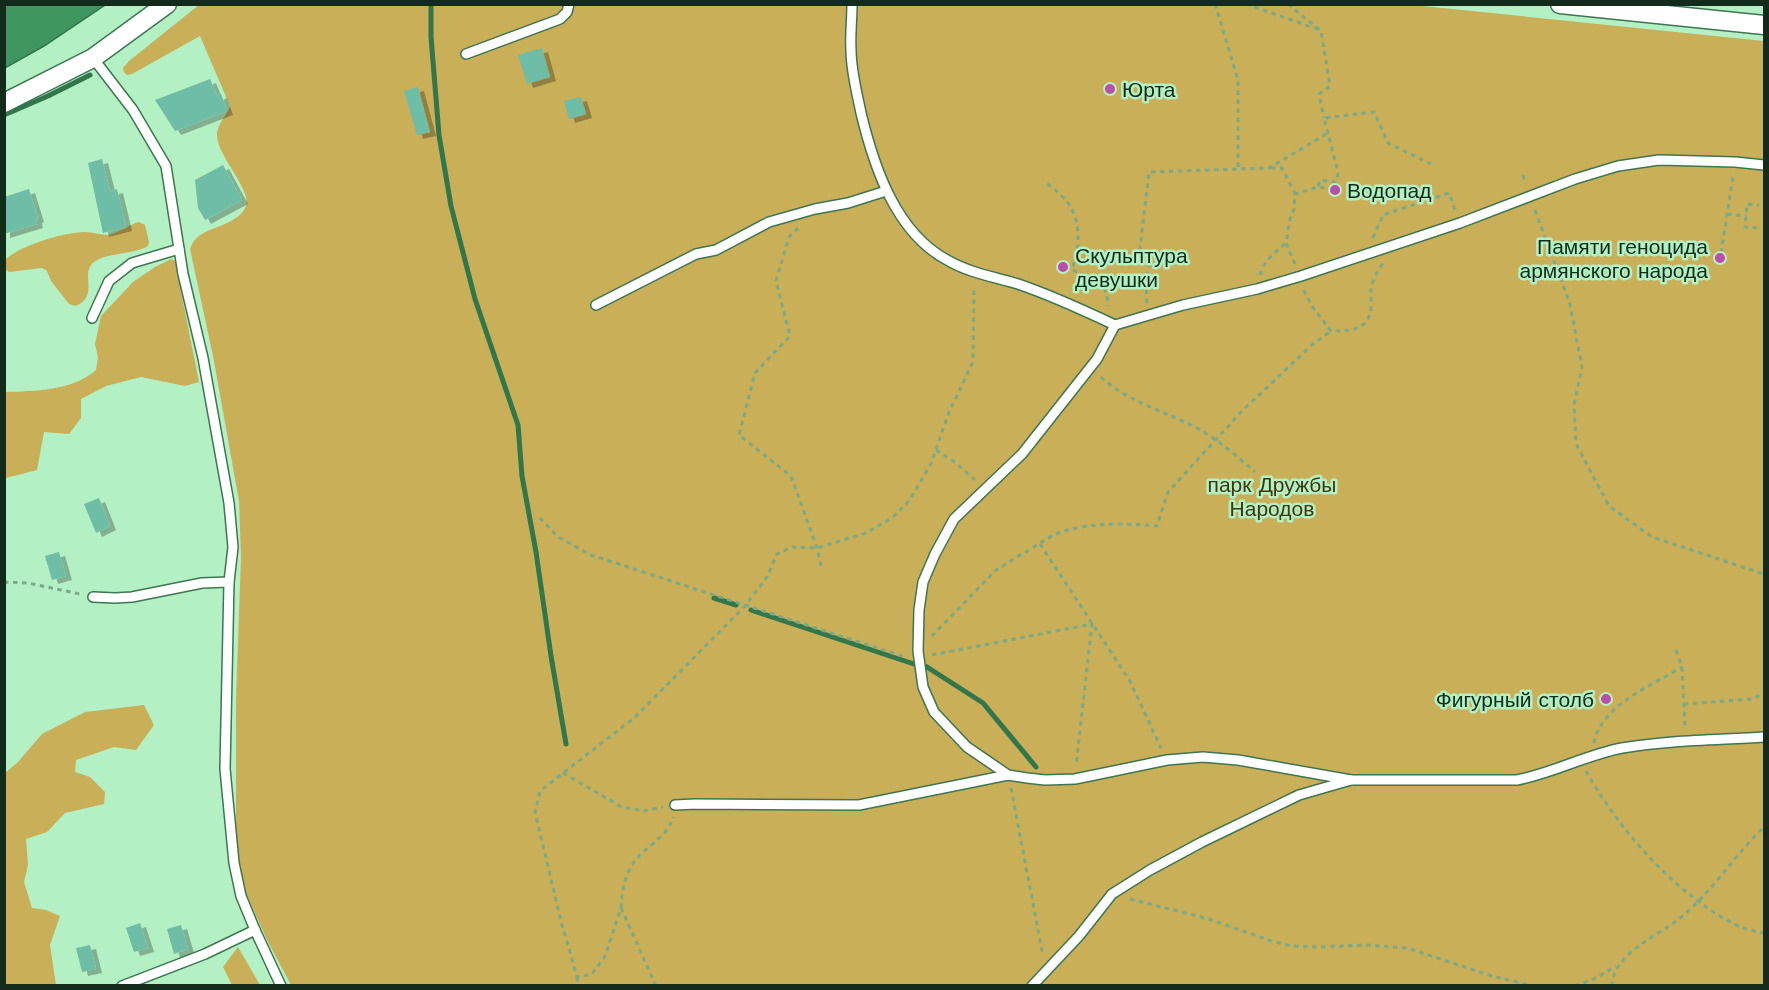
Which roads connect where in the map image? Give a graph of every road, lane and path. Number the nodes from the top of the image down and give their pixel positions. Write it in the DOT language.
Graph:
graph roads {
  1 [pos="167,4"];
  2 [pos="569,4"];
  3 [pos="852,4"];
  4 [pos="1215,4"];
  5 [pos="1246,4"];
  6 [pos="1288,4"];
  7 [pos="1560,4"];
  8 [pos="1764,25"];
  9 [pos="1322,31"];
  10 [pos="466,54"];
  11 [pos="93,58"];
  12 [pos="4,103"];
  13 [pos="1324,118"];
  14 [pos="1328,134"];
  15 [pos="1735,162"];
  16 [pos="1431,164"];
  17 [pos="1764,165"];
  18 [pos="1269,168"];
  19 [pos="1238,170"];
  20 [pos="1523,175"];
  21 [pos="1047,184"];
  22 [pos="1318,187"];
  23 [pos="1340,189"];
  24 [pos="886,191"];
  25 [pos="1449,193"];
  26 [pos="1295,194"];
  27 [pos="1531,197"];
  28 [pos="1759,205"];
  29 [pos="815,209"];
  30 [pos="1727,214"];
  31 [pos="1383,215"];
  32 [pos="1746,216"];
  33 [pos="1756,228"];
  34 [pos="1286,243"];
  35 [pos="1390,248"];
  36 [pos="179,249"];
  37 [pos="1721,253"];
  38 [pos="974,271"];
  39 [pos="1300,276"];
  40 [pos="1257,289"];
  41 [pos="596,305"];
  42 [pos="1107,308"];
  43 [pos="1148,314"];
  44 [pos="92,318"];
  45 [pos="1115,325"];
  46 [pos="1331,331"];
  47 [pos="1091,367"];
  48 [pos="1216,440"];
  49 [pos="936,450"];
  50 [pos="1255,472"];
  51 [pos="986,489"];
  52 [pos="540,518"];
  53 [pos="1040,544"];
  54 [pos="817,548"];
  55 [pos="821,566"];
  56 [pos="1764,573"];
  57 [pos="4,582"];
  58 [pos="230,582"];
  59 [pos="93,597"];
  60 [pos="745,606"];
  61 [pos="1092,624"];
  62 [pos="1676,650"];
  63 [pos="918,657"];
  64 [pos="1682,667"];
  65 [pos="1764,693"];
  66 [pos="1684,704"];
  67 [pos="1764,737"];
  68 [pos="1685,741"];
  69 [pos="1592,756"];
  70 [pos="1167,760"];
  71 [pos="1580,760"];
  72 [pos="563,773"];
  73 [pos="1008,775"];
  74 [pos="1074,779"];
  75 [pos="1352,780"];
  76 [pos="675,805"];
  77 [pos="1764,827"];
  78 [pos="1112,894"];
  79 [pos="1699,902"];
  80 [pos="621,908"];
  81 [pos="255,930"];
  82 [pos="1764,933"];
  83 [pos="1617,966"];
  84 [pos="1046,972"];
  85 [pos="576,977"];
  86 [pos="122,986"];
  87 [pos="281,986"];
  88 [pos="578,986"];
  89 [pos="656,986"];
  90 [pos="1032,986"];
  91 [pos="1533,986"];
  92 [pos="1575,986"];
  93 [pos="1612,986"];
  1 -- 11 [label="street"];
  2 -- 10 [label="lane"];
  3 -- 24 [label="lane"];
  4 -- 19 [label="path"];
  5 -- 9 [label="path"];
  6 -- 9 [label="path"];
  7 -- 8 [label="street"];
  9 -- 13 [label="path"];
  11 -- 12 [label="street"];
  11 -- 36 [label="lane"];
  13 -- 14 [label="path"];
  13 -- 16 [label="path"];
  14 -- 18 [label="path"];
  14 -- 22 [label="path"];
  15 -- 17 [label="lane"];
  15 -- 27 [label="lane"];
  15 -- 30 [label="path"];
  18 -- 19 [label="path"];
  18 -- 26 [label="path"];
  19 -- 43 [label="path"];
  20 -- 27 [label="path"];
  21 -- 42 [label="path"];
  22 -- 23 [label="path"];
  22 -- 26 [label="path"];
  24 -- 29 [label="lane"];
  24 -- 38 [label="lane"];
  25 -- 31 [label="path"];
  26 -- 34 [label="path"];
  27 -- 35 [label="lane"];
  27 -- 56 [label="path"];
  28 -- 32 [label="path"];
  29 -- 41 [label="lane"];
  29 -- 54 [label="path"];
  30 -- 32 [label="path"];
  30 -- 37 [label="path"];
  32 -- 33 [label="path"];
  34 -- 39 [label="path"];
  34 -- 40 [label="path"];
  35 -- 39 [label="lane"];
  35 -- 46 [label="path"];
  36 -- 44 [label="lane"];
  36 -- 58 [label="lane"];
  38 -- 45 [label="lane"];
  38 -- 49 [label="path"];
  39 -- 40 [label="lane"];
  39 -- 46 [label="path"];
  40 -- 43 [label="lane"];
  43 -- 45 [label="lane"];
  45 -- 47 [label="lane"];
  46 -- 48 [label="path"];
  47 -- 48 [label="path"];
  47 -- 51 [label="lane"];
  48 -- 50 [label="path"];
  48 -- 53 [label="path"];
  49 -- 51 [label="path"];
  49 -- 54 [label="path"];
  51 -- 63 [label="lane"];
  52 -- 60 [label="path"];
  53 -- 61 [label="path"];
  53 -- 63 [label="path"];
  54 -- 55 [label="path"];
  54 -- 60 [label="path"];
  57 -- 59 [label="path"];
  58 -- 59 [label="lane"];
  58 -- 81 [label="lane"];
  60 -- 63 [label="path"];
  60 -- 72 [label="path"];
  61 -- 63 [label="path"];
  61 -- 70 [label="path"];
  61 -- 74 [label="path"];
  62 -- 64 [label="path"];
  63 -- 73 [label="lane"];
  64 -- 66 [label="path"];
  64 -- 69 [label="path"];
  65 -- 66 [label="path"];
  66 -- 68 [label="path"];
  67 -- 68 [label="lane"];
  68 -- 69 [label="lane"];
  69 -- 71 [label="lane"];
  70 -- 74 [label="lane"];
  70 -- 75 [label="lane"];
  71 -- 75 [label="lane"];
  71 -- 79 [label="path"];
  72 -- 76 [label="path"];
  72 -- 85 [label="path"];
  73 -- 74 [label="lane"];
  73 -- 76 [label="lane"];
  73 -- 84 [label="path"];
  75 -- 78 [label="lane"];
  76 -- 80 [label="path"];
  77 -- 79 [label="path"];
  78 -- 84 [label="lane"];
  78 -- 91 [label="path"];
  79 -- 82 [label="path"];
  79 -- 83 [label="path"];
  80 -- 85 [label="path"];
  80 -- 89 [label="path"];
  81 -- 86 [label="lane"];
  81 -- 87 [label="lane"];
  83 -- 92 [label="path"];
  83 -- 93 [label="path"];
  84 -- 90 [label="lane"];
  85 -- 88 [label="path"];
}
